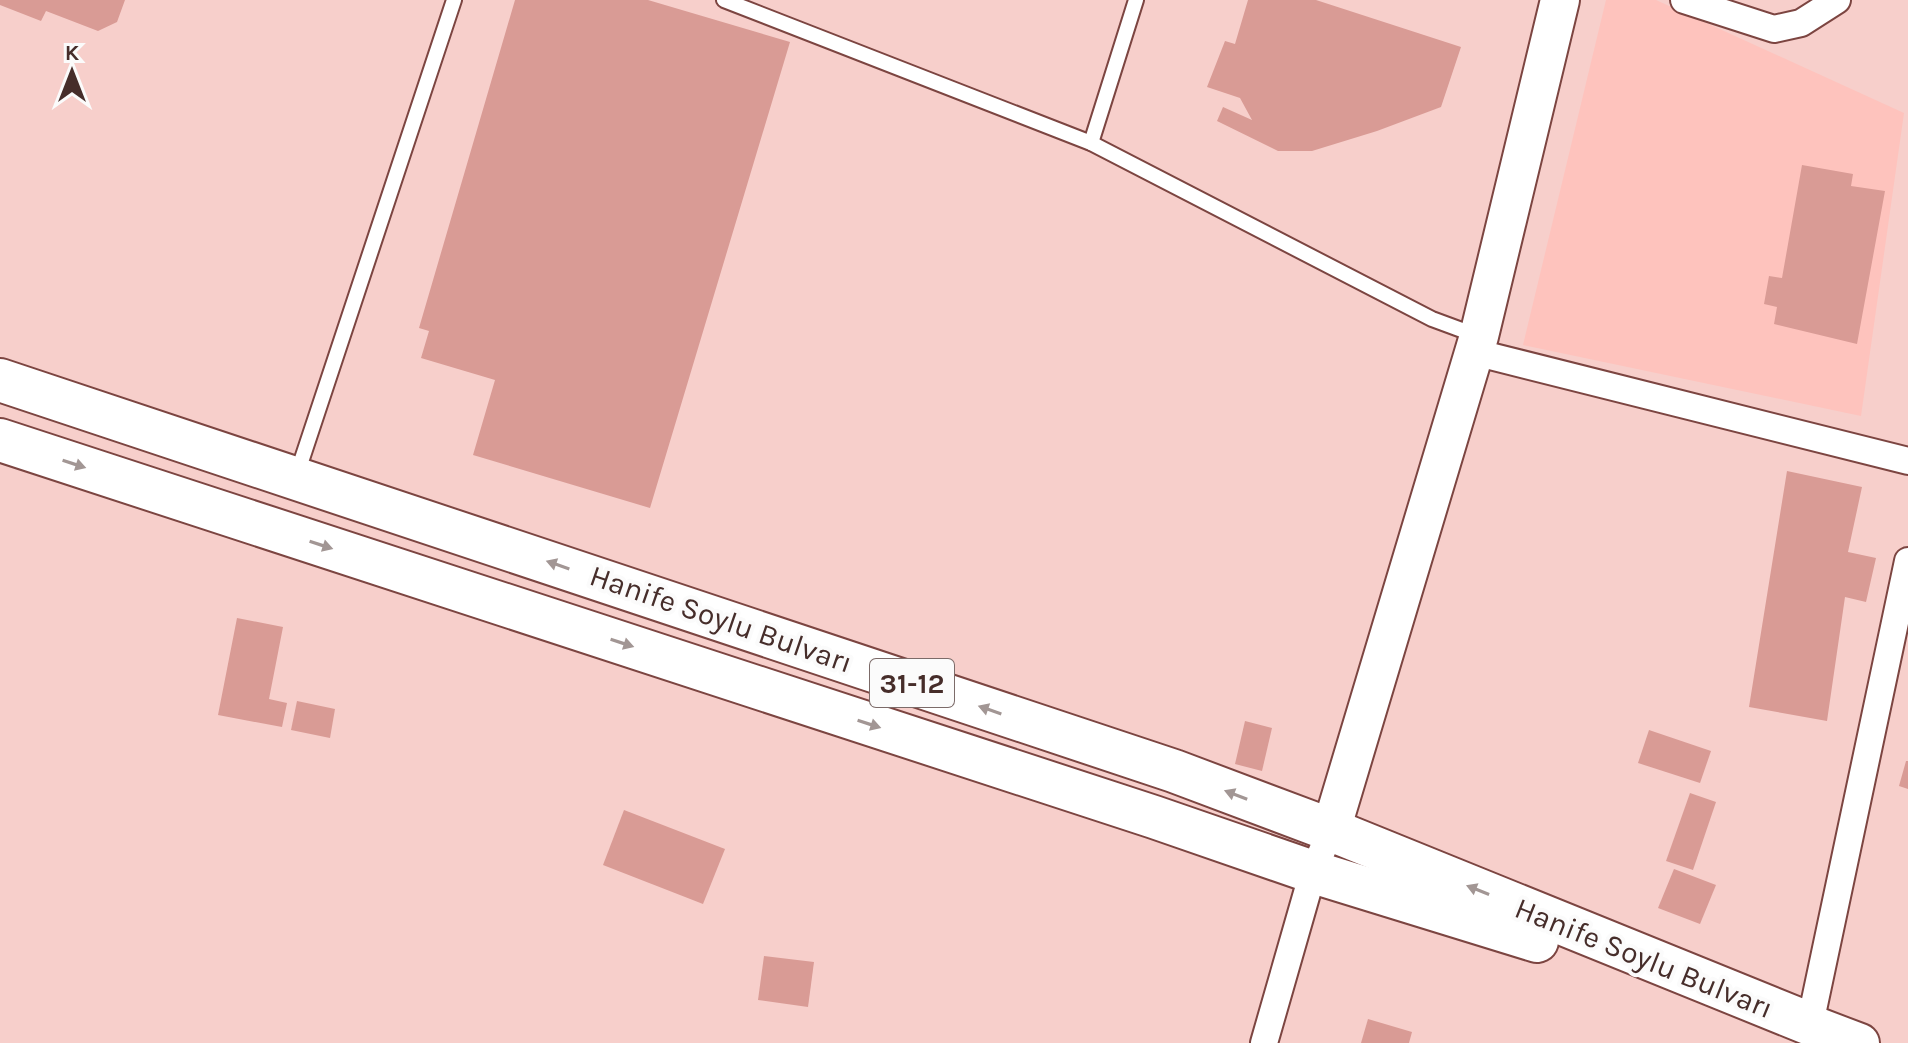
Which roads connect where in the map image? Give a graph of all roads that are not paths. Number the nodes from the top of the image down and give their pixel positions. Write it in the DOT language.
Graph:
graph roads {
  1 [pos="454,0"];
  2 [pos="724,0"];
  3 [pos="1136,0"];
  4 [pos="1560,0"];
  5 [pos="1684,0"];
  6 [pos="1837,0"];
  7 [pos="1091,143"];
  8 [pos="1476,344"];
  9 [pos="0,380"];
  10 [pos="0,440"];
  11 [pos="1908,461"];
  12 [pos="296,477"];
  13 [pos="1908,561"];
  14 [pos="1331,830"];
  15 [pos="1313,872"];
  16 [pos="1810,1024"];
  17 [pos="1264,1043"];
  18 [pos="1860,1043"];
  1 -- 12 [label="lane"];
  2 -- 7 [label="lane"];
  3 -- 7 [label="lane"];
  4 -- 8 [label="street"];
  5 -- 6 [label="street"];
  7 -- 8 [label="lane"];
  8 -- 11 [label="street"];
  8 -- 14 [label="street"];
  9 -- 12 [label="main road, Hanife Soylu Bulvarı / 31-12"];
  10 -- 15 [label="main road, Hanife Soylu Bulvarı / 31-12, one-way"];
  14 -- 12 [label="main road, Hanife Soylu Bulvarı / 31-12, one-way"];
  13 -- 16 [label="street"];
  14 -- 15 [label="street"];
  16 -- 14 [label="main road, Hanife Soylu Bulvarı / 31-12, one-way"];
  15 -- 16 [label="main road, Hanife Soylu Bulvarı / 31-12"];
  15 -- 17 [label="street"];
  16 -- 18 [label="street, 31-12"];
}
